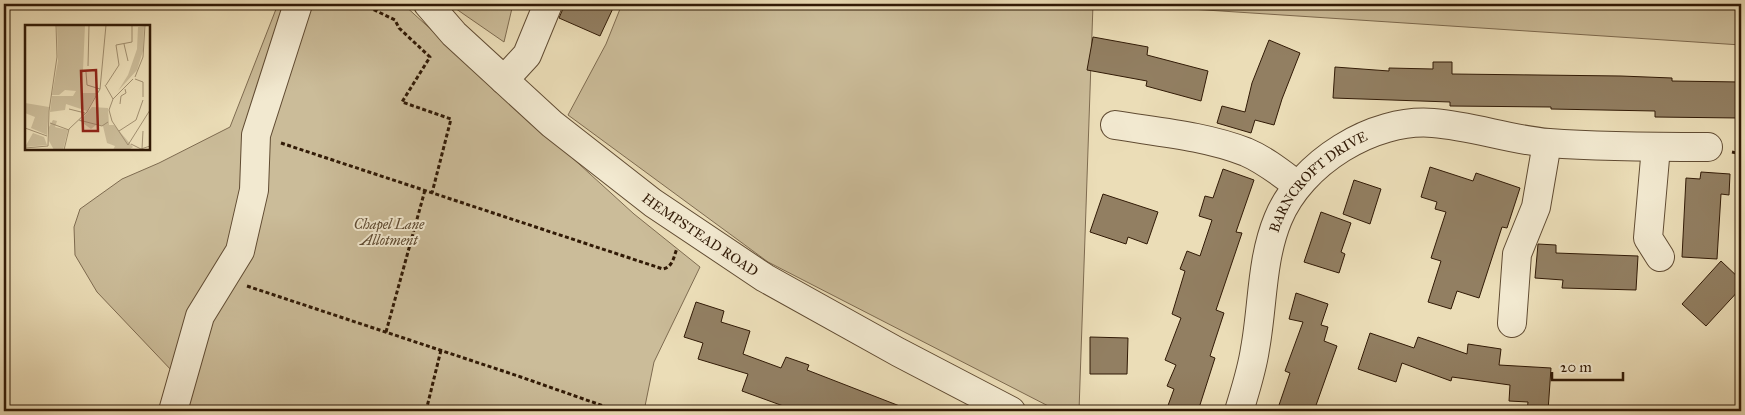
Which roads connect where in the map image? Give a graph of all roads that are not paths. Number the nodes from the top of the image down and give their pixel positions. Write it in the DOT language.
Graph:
graph roads {
  1 [pos="298,4"];
  2 [pos="428,4"];
  3 [pos="538,4"];
  4 [pos="548,4"];
  5 [pos="527,55"];
  6 [pos="504,80"];
  7 [pos="1115,125"];
  8 [pos="1547,143"];
  9 [pos="1656,146"];
  10 [pos="1708,147"];
  11 [pos="1298,185"];
  12 [pos="1660,257"];
  13 [pos="1512,323"];
  14 [pos="173,411"];
  15 [pos="1011,411"];
  16 [pos="1239,411"];
  1 -- 14 [label="street"];
  2 -- 6 [label="street, HEMPSTEAD ROAD"];
  3 -- 5 [label="street"];
  4 -- 5 [label="street"];
  5 -- 6 [label="street"];
  6 -- 15 [label="street, HEMPSTEAD ROAD"];
  7 -- 11 [label="street"];
  8 -- 9 [label="street, BARNCROFT DRIVE"];
  8 -- 11 [label="street, BARNCROFT DRIVE"];
  8 -- 13 [label="street"];
  9 -- 10 [label="street, BARNCROFT DRIVE"];
  9 -- 12 [label="street"];
  11 -- 16 [label="street, BARNCROFT DRIVE"];
}
